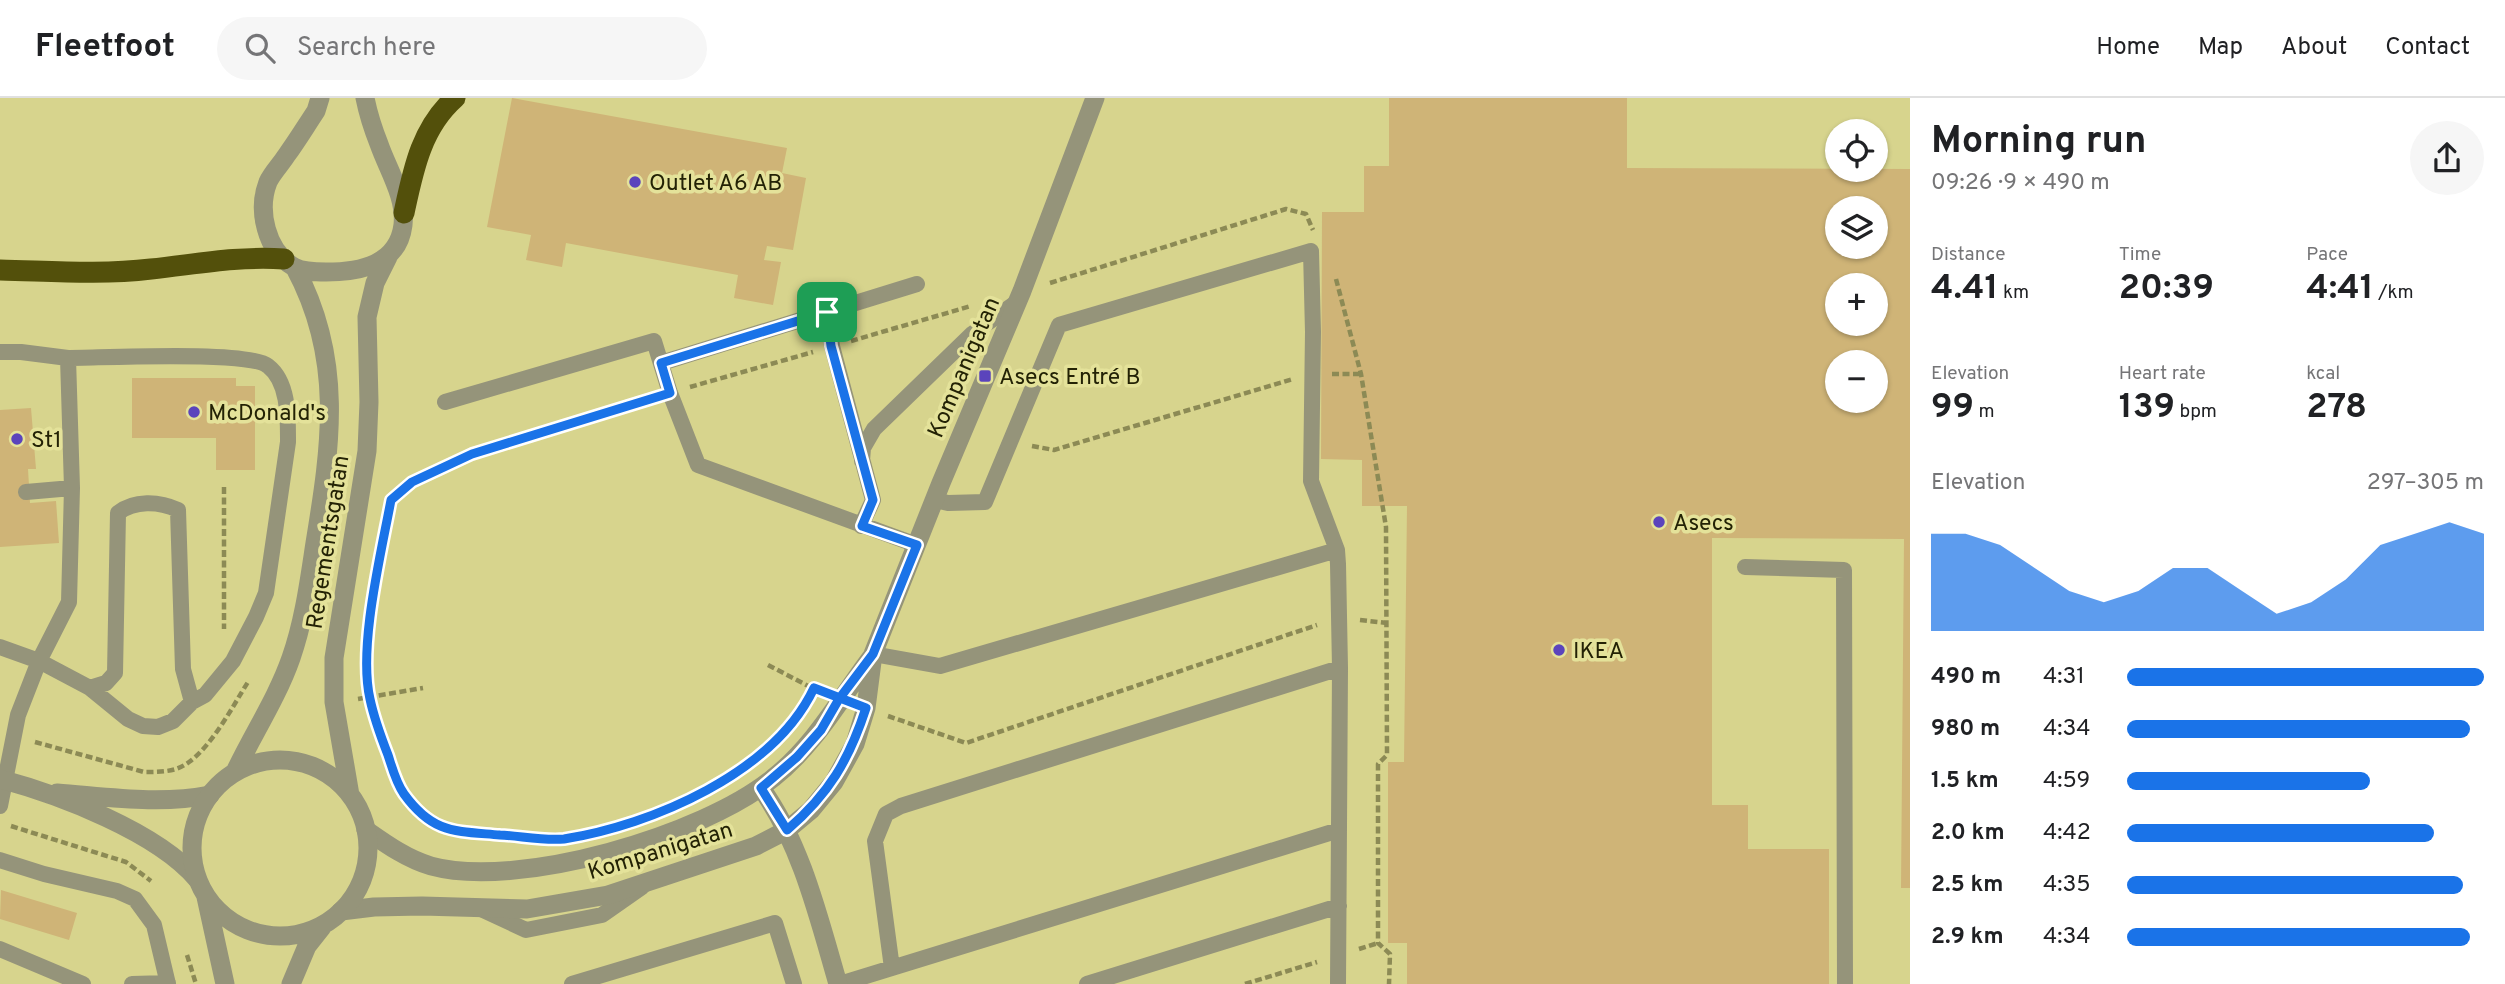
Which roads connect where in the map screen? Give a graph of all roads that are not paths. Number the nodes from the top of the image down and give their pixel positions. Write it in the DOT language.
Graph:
graph roads {
  1 [pos="320,98"];
  2 [pos="365,98"];
  3 [pos="455,98"];
  4 [pos="1092,107"];
  5 [pos="404,213"];
  6 [pos="388,257"];
  7 [pos="290,263"];
  8 [pos="0,270"];
  9 [pos="918,284"];
  10 [pos="1020,296"];
  11 [pos="827,312"];
  12 [pos="0,352"];
  13 [pos="68,358"];
  14 [pos="661,363"];
  15 [pos="445,402"];
  16 [pos="862,461"];
  17 [pos="72,488"];
  18 [pos="26,492"];
  19 [pos="935,500"];
  20 [pos="862,526"];
  21 [pos="917,545"];
  22 [pos="1337,550"];
  23 [pos="1745,567"];
  24 [pos="0,647"];
  25 [pos="873,654"];
  26 [pos="39,661"];
  27 [pos="1340,668"];
  28 [pos="90,688"];
  29 [pos="192,702"];
  30 [pos="234,772"];
  31 [pos="3,780"];
  32 [pos="761,788"];
  33 [pos="42,791"];
  34 [pos="209,795"];
  35 [pos="350,795"];
  36 [pos="0,806"];
  37 [pos="366,830"];
  38 [pos="787,830"];
  39 [pos="1339,830"];
  40 [pos="0,860"];
  41 [pos="202,887"];
  42 [pos="1339,906"];
  43 [pos="341,911"];
  44 [pos="323,925"];
  45 [pos="0,949"];
  46 [pos="892,968"];
  47 [pos="168,983"];
  48 [pos="83,984"];
  49 [pos="132,984"];
  50 [pos="225,984"];
  51 [pos="291,984"];
  52 [pos="572,984"];
  53 [pos="794,984"];
  54 [pos="839,984"];
  55 [pos="1087,984"];
  56 [pos="1338,984"];
  57 [pos="1845,984"];
  1 -- 7 [label="street, Regementsgatan"];
  2 -- 5 [label="street"];
  3 -- 5 [label="highway"];
  4 -- 10 [label="street, Kompanigatan"];
  5 -- 6 [label="street, Regementsgatan"];
  6 -- 7 [label="street"];
  6 -- 35 [label="street, Regementsgatan"];
  7 -- 8 [label="highway"];
  7 -- 30 [label="street, Regementsgatan"];
  9 -- 11 [label="lane"];
  10 -- 16 [label="lane"];
  10 -- 19 [label="street, Kompanigatan"];
  11 -- 14 [label="lane"];
  11 -- 16 [label="lane"];
  12 -- 13 [label="lane"];
  13 -- 17 [label="lane"];
  13 -- 29 [label="lane"];
  14 -- 15 [label="lane"];
  14 -- 20 [label="lane"];
  16 -- 20 [label="lane"];
  17 -- 18 [label="lane"];
  17 -- 26 [label="lane"];
  19 -- 21 [label="street, Kompanigatan"];
  19 -- 22 [label="lane"];
  20 -- 21 [label="lane"];
  21 -- 25 [label="street, Kompanigatan"];
  22 -- 25 [label="lane"];
  22 -- 27 [label="lane"];
  23 -- 57 [label="lane"];
  24 -- 26 [label="lane"];
  25 -- 32 [label="street, Kompanigatan"];
  25 -- 38 [label="street, Kompanigatan"];
  26 -- 28 [label="lane"];
  26 -- 31 [label="lane"];
  27 -- 39 [label="lane"];
  27 -- 46 [label="lane"];
  28 -- 29 [label="lane"];
  28 -- 29 [label="lane"];
  30 -- 34 [label="street"];
  30 -- 35 [label="street"];
  31 -- 33 [label="street"];
  31 -- 36 [label="lane"];
  32 -- 37 [label="street, Kompanigatan"];
  32 -- 38 [label="street"];
  33 -- 34 [label="street"];
  33 -- 41 [label="street"];
  34 -- 41 [label="street"];
  35 -- 37 [label="street"];
  37 -- 43 [label="street"];
  38 -- 43 [label="street, Kompanigatan"];
  38 -- 54 [label="street"];
  39 -- 42 [label="lane"];
  39 -- 46 [label="lane"];
  40 -- 47 [label="lane"];
  41 -- 44 [label="street"];
  41 -- 50 [label="street"];
  42 -- 55 [label="lane"];
  42 -- 56 [label="lane"];
  43 -- 44 [label="street"];
  44 -- 51 [label="street"];
  45 -- 48 [label="lane"];
  46 -- 54 [label="lane"];
  47 -- 49 [label="lane"];
  52 -- 53 [label="lane"];
}
